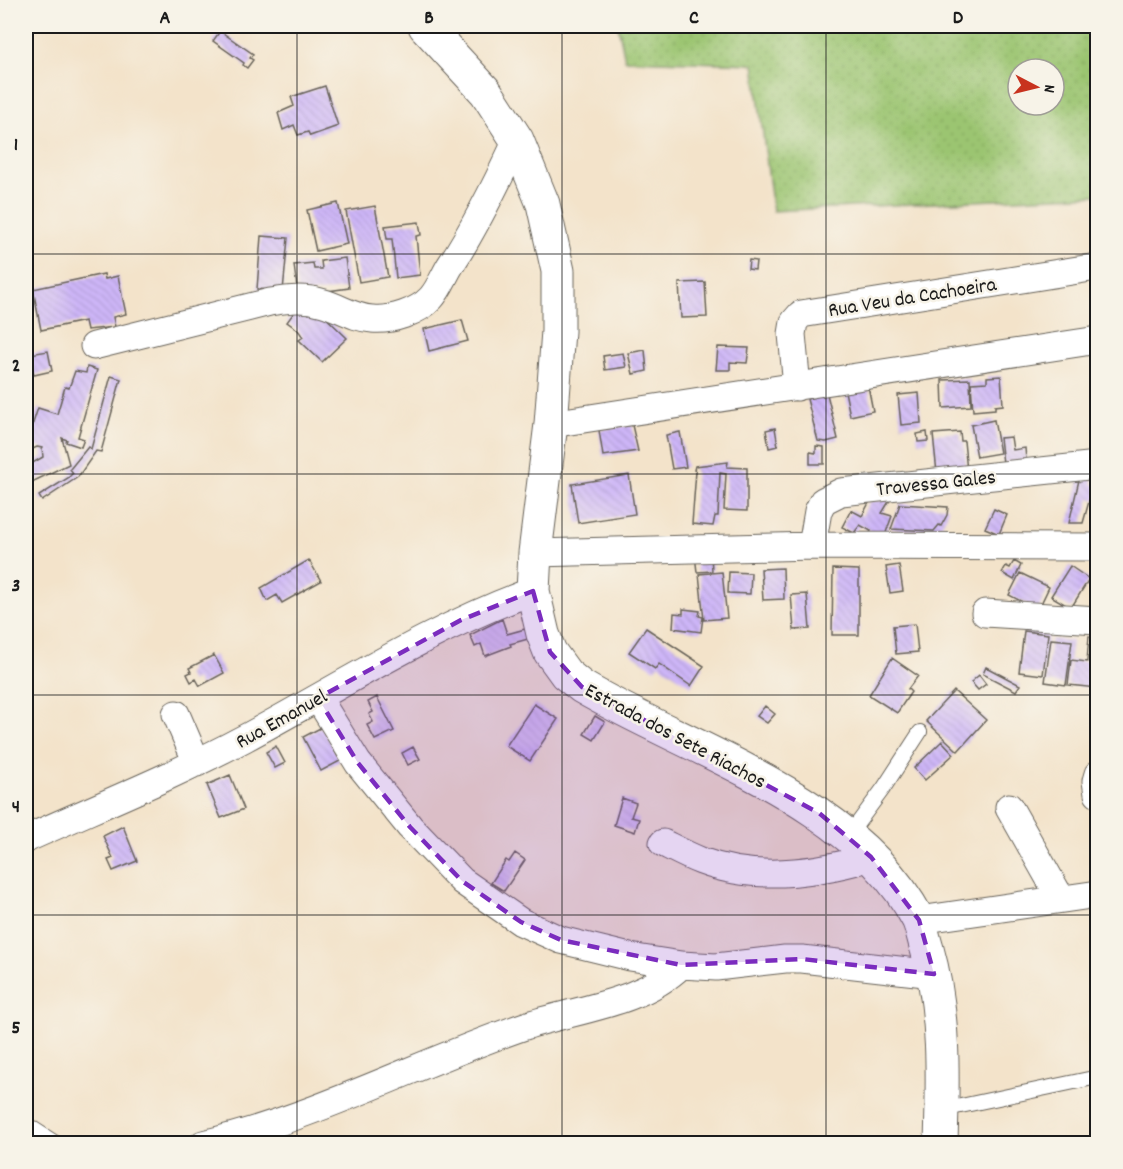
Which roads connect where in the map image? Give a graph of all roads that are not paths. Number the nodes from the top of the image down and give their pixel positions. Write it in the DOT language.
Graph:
graph roads {
  1 [pos="437,29"];
  2 [pos="517,140"];
  3 [pos="1097,267"];
  4 [pos="1098,340"];
  5 [pos="94,346"];
  6 [pos="797,387"];
  7 [pos="551,424"];
  8 [pos="1098,465"];
  9 [pos="812,546"];
  10 [pos="1098,547"];
  11 [pos="535,554"];
  12 [pos="533,591"];
  13 [pos="985,613"];
  14 [pos="1098,620"];
  15 [pos="318,698"];
  16 [pos="176,714"];
  17 [pos="920,732"];
  18 [pos="197,763"];
  19 [pos="1098,774"];
  20 [pos="1098,794"];
  21 [pos="1010,807"];
  22 [pos="849,835"];
  23 [pos="26,839"];
  24 [pos="663,843"];
  25 [pos="872,858"];
  26 [pos="1098,894"];
  27 [pos="1061,899"];
  28 [pos="919,920"];
  29 [pos="681,965"];
  30 [pos="934,974"];
  31 [pos="1098,1077"];
  32 [pos="942,1110"];
  33 [pos="26,1124"];
  34 [pos="57,1143"];
  35 [pos="203,1143"];
  36 [pos="941,1143"];
  1 -- 2 [label="street, Estrada dos Sete Riachos"];
  2 -- 5 [label="street"];
  2 -- 7 [label="street, Estrada dos Sete Riachos"];
  3 -- 6 [label="street, Rua Veu da Cachoeira"];
  4 -- 6 [label="street"];
  6 -- 7 [label="street"];
  7 -- 11 [label="street, Estrada dos Sete Riachos"];
  8 -- 9 [label="street, Travessa Gales"];
  9 -- 10 [label="street"];
  9 -- 11 [label="street"];
  11 -- 12 [label="street, Estrada dos Sete Riachos"];
  12 -- 15 [label="street, Rua Emanuel"];
  12 -- 22 [label="street, Estrada dos Sete Riachos"];
  13 -- 14 [label="street"];
  15 -- 18 [label="street, Rua Emanuel"];
  15 -- 29 [label="street"];
  16 -- 18 [label="street"];
  17 -- 22 [label="lane"];
  18 -- 23 [label="street, Rua Emanuel"];
  19 -- 20 [label="street"];
  21 -- 27 [label="street"];
  22 -- 25 [label="street, Estrada dos Sete Riachos"];
  24 -- 25 [label="street"];
  25 -- 28 [label="street, Estrada dos Sete Riachos"];
  26 -- 27 [label="street"];
  27 -- 28 [label="street"];
  28 -- 30 [label="street, Estrada dos Sete Riachos"];
  29 -- 30 [label="street"];
  29 -- 35 [label="street"];
  30 -- 32 [label="street, Estrada dos Sete Riachos"];
  31 -- 32 [label="lane"];
  32 -- 36 [label="street, Estrada dos Sete Riachos"];
  33 -- 34 [label="lane"];
}
